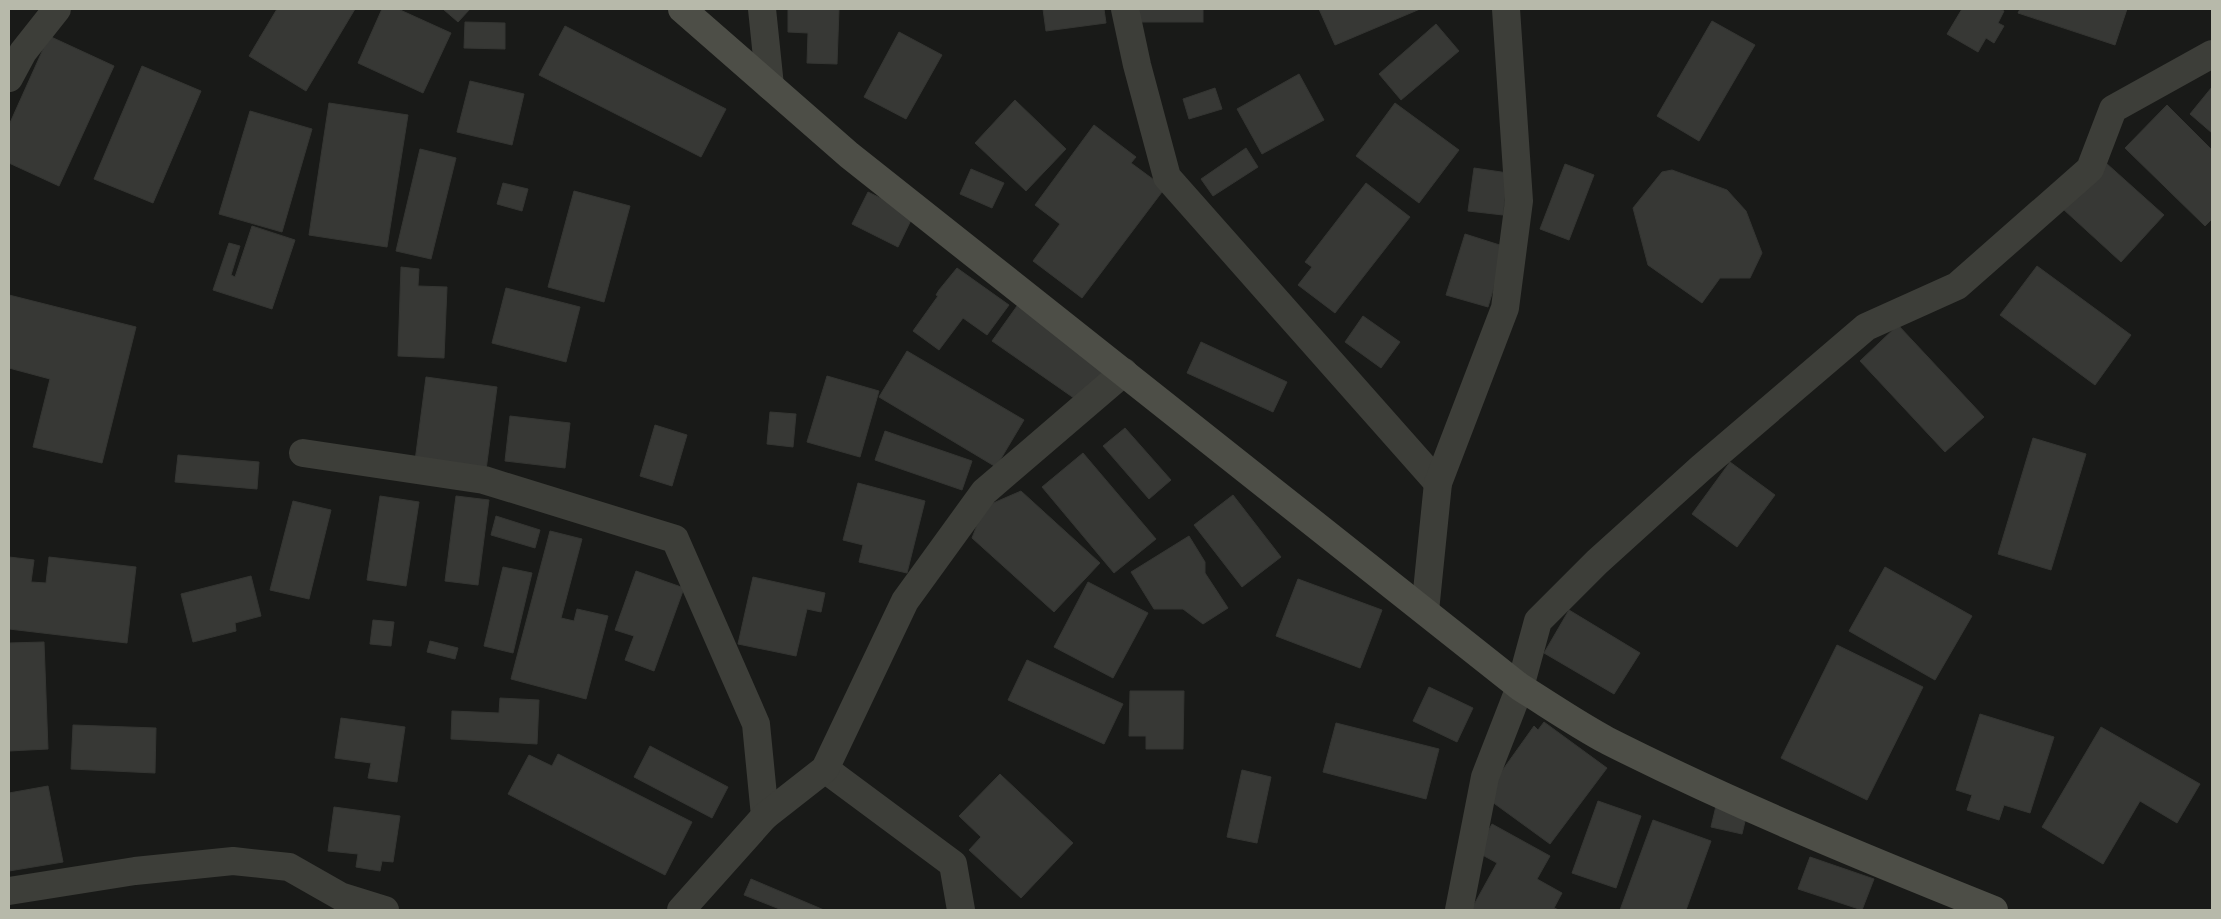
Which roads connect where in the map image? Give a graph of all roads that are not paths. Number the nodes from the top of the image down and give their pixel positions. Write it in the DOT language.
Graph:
graph roads {
  1 [pos="57,9"];
  2 [pos="682,9"];
  3 [pos="762,9"];
  4 [pos="1125,9"];
  5 [pos="1506,9"];
  6 [pos="2212,54"];
  7 [pos="9,78"];
  8 [pos="770,86"];
  9 [pos="1124,372"];
  10 [pos="303,453"];
  11 [pos="1438,483"];
  12 [pos="1425,611"];
  13 [pos="1520,687"];
  14 [pos="826,769"];
  15 [pos="765,816"];
  16 [pos="9,891"];
  17 [pos="385,910"];
  18 [pos="681,910"];
  19 [pos="962,910"];
  20 [pos="1459,910"];
  21 [pos="1994,910"];
  1 -- 7 [label="street"];
  2 -- 8 [label="street"];
  3 -- 8 [label="street"];
  4 -- 11 [label="street"];
  5 -- 11 [label="street"];
  6 -- 13 [label="street"];
  8 -- 9 [label="street"];
  9 -- 12 [label="street"];
  9 -- 14 [label="street"];
  10 -- 15 [label="street"];
  11 -- 12 [label="street"];
  12 -- 13 [label="street"];
  13 -- 20 [label="street"];
  13 -- 21 [label="street"];
  14 -- 15 [label="street"];
  14 -- 19 [label="street"];
  15 -- 18 [label="street"];
  16 -- 17 [label="street"];
}
